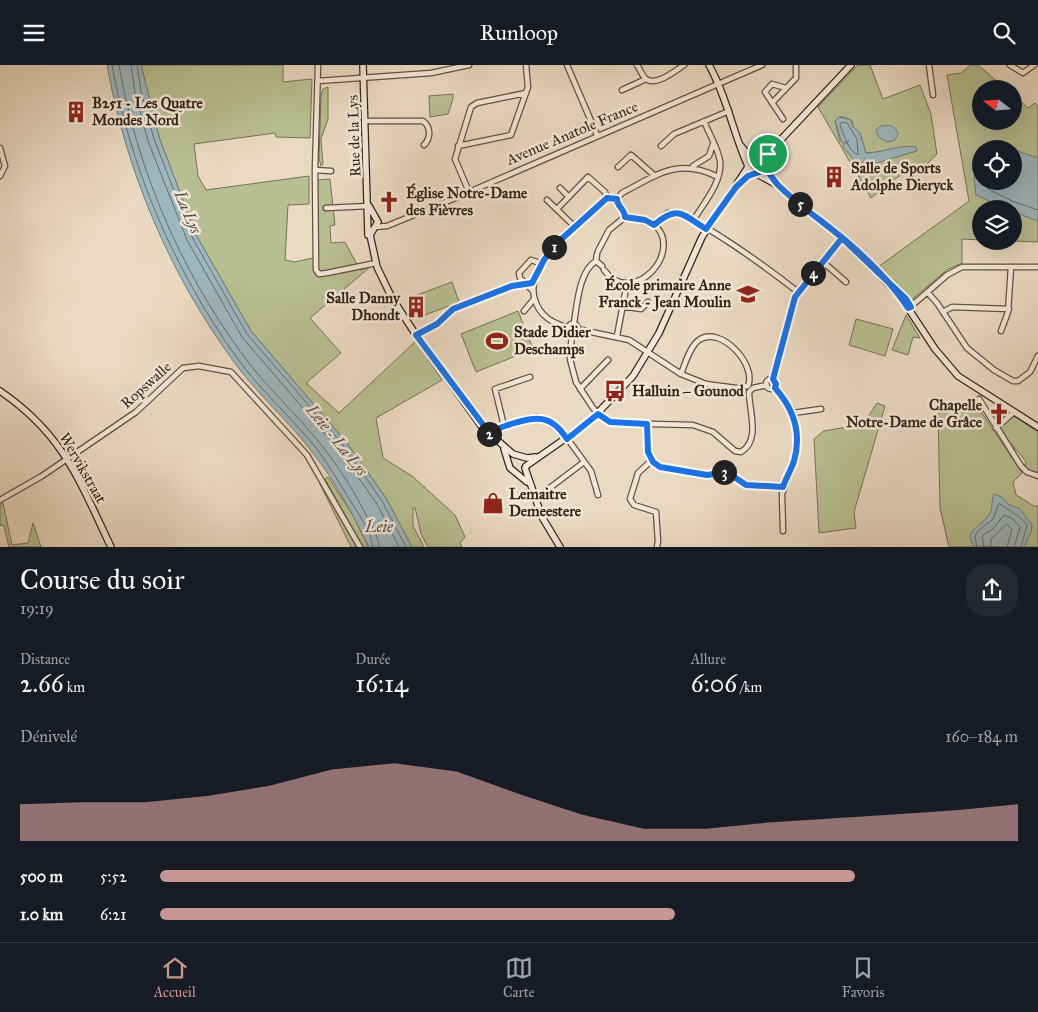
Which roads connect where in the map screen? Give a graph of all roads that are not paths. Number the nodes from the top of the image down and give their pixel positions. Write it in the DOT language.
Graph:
graph roads {
  1 [pos="318,65"];
  2 [pos="363,65"];
  3 [pos="469,65"];
  4 [pos="526,65"];
  5 [pos="567,65"];
  6 [pos="637,65"];
  7 [pos="684,65"];
  8 [pos="709,65"];
  9 [pos="762,65"];
  10 [pos="796,65"];
  11 [pos="851,65"];
  12 [pos="929,65"];
  13 [pos="1010,65"];
  14 [pos="1034,65"];
  15 [pos="364,78"];
  16 [pos="646,79"];
  17 [pos="318,81"];
  18 [pos="719,83"];
  19 [pos="786,88"];
  20 [pos="622,90"];
  21 [pos="526,93"];
  22 [pos="933,95"];
  23 [pos="772,103"];
  24 [pos="729,111"];
  25 [pos="783,119"];
  26 [pos="366,121"];
  27 [pos="704,121"];
  28 [pos="597,135"];
  29 [pos="736,137"];
  30 [pos="712,142"];
  31 [pos="424,145"];
  32 [pos="458,146"];
  33 [pos="661,146"];
  34 [pos="0,148"];
  35 [pos="772,148"];
  36 [pos="756,159"];
  37 [pos="618,167"];
  38 [pos="689,167"];
  39 [pos="748,167"];
  40 [pos="764,167"];
  41 [pos="315,170"];
  42 [pos="331,171"];
  43 [pos="756,174"];
  44 [pos="0,176"];
  45 [pos="655,176"];
  46 [pos="718,177"];
  47 [pos="779,186"];
  48 [pos="736,187"];
  49 [pos="560,188"];
  50 [pos="468,192"];
  51 [pos="569,197"];
  52 [pos="607,198"];
  53 [pos="617,199"];
  54 [pos="547,200"];
  55 [pos="369,206"];
  56 [pos="326,208"];
  57 [pos="557,209"];
  58 [pos="625,217"];
  59 [pos="377,219"];
  60 [pos="368,221"];
  61 [pos="693,221"];
  62 [pos="392,223"];
  63 [pos="654,225"];
  64 [pos="574,226"];
  65 [pos="375,227"];
  66 [pos="706,229"];
  67 [pos="842,238"];
  68 [pos="372,246"];
  69 [pos="544,260"];
  70 [pos="536,261"];
  71 [pos="596,261"];
  72 [pos="822,262"];
  73 [pos="376,263"];
  74 [pos="1011,267"];
  75 [pos="1038,267"];
  76 [pos="539,269"];
  77 [pos="519,277"];
  78 [pos="534,281"];
  79 [pos="846,282"];
  80 [pos="526,283"];
  81 [pos="627,283"];
  82 [pos="512,286"];
  83 [pos="798,292"];
  84 [pos="533,293"];
  85 [pos="928,293"];
  86 [pos="534,299"];
  87 [pos="648,302"];
  88 [pos="622,306"];
  89 [pos="910,307"];
  90 [pos="1009,309"];
  91 [pos="524,311"];
  92 [pos="943,312"];
  93 [pos="574,323"];
  94 [pos="577,329"];
  95 [pos="570,330"];
  96 [pos="1001,331"];
  97 [pos="416,335"];
  98 [pos="616,336"];
  99 [pos="648,352"];
  100 [pos="1038,356"];
  101 [pos="608,360"];
  102 [pos="681,373"];
  103 [pos="530,377"];
  104 [pos="773,379"];
  105 [pos="767,385"];
  106 [pos="775,388"];
  107 [pos="580,389"];
  108 [pos="0,391"];
  109 [pos="978,399"];
  110 [pos="821,409"];
  111 [pos="1014,412"];
  112 [pos="793,413"];
  113 [pos="598,414"];
  114 [pos="647,424"];
  115 [pos="1038,426"];
  116 [pos="504,427"];
  117 [pos="996,427"];
  118 [pos="490,434"];
  119 [pos="567,439"];
  120 [pos="500,443"];
  121 [pos="542,455"];
  122 [pos="521,456"];
  123 [pos="67,458"];
  124 [pos="652,459"];
  125 [pos="584,462"];
  126 [pos="509,464"];
  127 [pos="526,467"];
  128 [pos="515,472"];
  129 [pos="1038,476"];
  130 [pos="783,487"];
  131 [pos="531,488"];
  132 [pos="547,490"];
  133 [pos="598,495"];
  134 [pos="0,500"];
  135 [pos="783,531"];
  136 [pos="111,547"];
  137 [pos="360,547"];
  138 [pos="560,547"];
  139 [pos="656,547"];
  1 -- 17 [label="street"];
  2 -- 15 [label="street, Rue de la Lys"];
  3 -- 15 [label="street"];
  4 -- 21 [label="street"];
  5 -- 28 [label="street"];
  6 -- 16 [label="street"];
  7 -- 16 [label="street"];
  8 -- 18 [label="street"];
  9 -- 18 [label="street, Avenue Anatole France"];
  10 -- 19 [label="street"];
  11 -- 35 [label="street"];
  12 -- 22 [label="street"];
  13 -- 14 [label="street"];
  15 -- 17 [label="street"];
  15 -- 26 [label="street, Rue de la Lys"];
  16 -- 20 [label="street"];
  17 -- 41 [label="street"];
  18 -- 24 [label="street"];
  18 -- 28 [label="street, Avenue Anatole France"];
  19 -- 23 [label="street"];
  19 -- 23 [label="street"];
  21 -- 32 [label="street"];
  21 -- 32 [label="street"];
  23 -- 25 [label="street"];
  24 -- 27 [label="street"];
  24 -- 29 [label="street"];
  26 -- 31 [label="street"];
  26 -- 55 [label="street, Rue de la Lys"];
  27 -- 30 [label="street"];
  27 -- 33 [label="street"];
  28 -- 50 [label="street, Avenue Anatole France"];
  29 -- 36 [label="street"];
  29 -- 39 [label="street"];
  30 -- 38 [label="street"];
  30 -- 46 [label="street"];
  32 -- 50 [label="street"];
  34 -- 44 [label="street"];
  35 -- 36 [label="street"];
  35 -- 40 [label="street"];
  36 -- 39 [label="street"];
  36 -- 40 [label="street"];
  37 -- 45 [label="street"];
  38 -- 45 [label="street"];
  38 -- 46 [label="street"];
  39 -- 43 [label="street"];
  39 -- 48 [label="street"];
  40 -- 43 [label="street"];
  40 -- 47 [label="street"];
  41 -- 42 [label="street"];
  41 -- 73 [label="street"];
  43 -- 47 [label="street"];
  43 -- 48 [label="street"];
  45 -- 53 [label="street"];
  46 -- 61 [label="street"];
  47 -- 67 [label="street"];
  48 -- 66 [label="street"];
  49 -- 51 [label="street"];
  50 -- 62 [label="street, Avenue Anatole France"];
  51 -- 52 [label="street"];
  51 -- 57 [label="street"];
  52 -- 53 [label="street"];
  52 -- 64 [label="street"];
  53 -- 58 [label="street"];
  54 -- 57 [label="street"];
  55 -- 56 [label="street"];
  55 -- 59 [label="street"];
  55 -- 60 [label="street, Rue de la Lys"];
  57 -- 64 [label="street"];
  58 -- 63 [label="street"];
  58 -- 71 [label="street"];
  59 -- 60 [label="street"];
  59 -- 62 [label="street"];
  59 -- 65 [label="street, Rue de la Lys"];
  60 -- 65 [label="street"];
  60 -- 68 [label="street, Rue de la Lys"];
  61 -- 63 [label="street"];
  61 -- 66 [label="street"];
  62 -- 65 [label="street, Avenue Anatole France"];
  63 -- 81 [label="street"];
  64 -- 69 [label="street"];
  65 -- 68 [label="street, Rue de la Lys"];
  66 -- 83 [label="street"];
  66 -- 99 [label="street"];
  67 -- 72 [label="street"];
  67 -- 89 [label="street"];
  68 -- 73 [label="street, Rue de la Lys"];
  69 -- 70 [label="street"];
  69 -- 76 [label="street"];
  70 -- 76 [label="street"];
  70 -- 77 [label="street"];
  71 -- 81 [label="street"];
  71 -- 93 [label="street"];
  72 -- 79 [label="street"];
  72 -- 83 [label="street"];
  73 -- 97 [label="street, Rue de la Lys"];
  74 -- 75 [label="street"];
  74 -- 85 [label="street"];
  74 -- 90 [label="street"];
  76 -- 78 [label="street"];
  77 -- 80 [label="street"];
  77 -- 82 [label="street"];
  78 -- 80 [label="street"];
  78 -- 84 [label="street"];
  80 -- 82 [label="street"];
  80 -- 84 [label="street"];
  81 -- 88 [label="street"];
  82 -- 97 [label="street"];
  83 -- 104 [label="street"];
  84 -- 86 [label="street"];
  85 -- 89 [label="street"];
  85 -- 92 [label="street"];
  86 -- 91 [label="street"];
  86 -- 95 [label="street"];
  87 -- 88 [label="street"];
  88 -- 98 [label="street"];
  89 -- 111 [label="street"];
  89 -- 115 [label="street"];
  90 -- 92 [label="street"];
  90 -- 96 [label="street"];
  92 -- 100 [label="street"];
  93 -- 94 [label="street"];
  93 -- 95 [label="street"];
  94 -- 95 [label="street"];
  94 -- 98 [label="street"];
  95 -- 107 [label="street"];
  97 -- 118 [label="street, Rue de la Lys"];
  98 -- 99 [label="street"];
  99 -- 102 [label="street"];
  99 -- 113 [label="street"];
  101 -- 107 [label="street"];
  102 -- 102 [label="street"];
  103 -- 116 [label="street"];
  104 -- 105 [label="street"];
  104 -- 106 [label="street"];
  105 -- 106 [label="street"];
  105 -- 114 [label="street"];
  106 -- 112 [label="street"];
  107 -- 113 [label="street"];
  108 -- 123 [label="street, Wervikstraat"];
  109 -- 117 [label="street"];
  110 -- 112 [label="street"];
  111 -- 115 [label="street"];
  111 -- 117 [label="street"];
  112 -- 130 [label="street"];
  113 -- 114 [label="street"];
  113 -- 119 [label="street"];
  114 -- 124 [label="street"];
  116 -- 118 [label="street"];
  116 -- 119 [label="street"];
  117 -- 129 [label="street"];
  118 -- 120 [label="street, Rue de la Lys"];
  119 -- 121 [label="street"];
  119 -- 125 [label="street"];
  120 -- 122 [label="street, Rue de la Lys"];
  120 -- 126 [label="street, Rue de la Lys"];
  121 -- 122 [label="street"];
  121 -- 127 [label="street"];
  122 -- 126 [label="street"];
  122 -- 127 [label="street"];
  123 -- 134 [label="street, Ropswalle"];
  123 -- 136 [label="street, Wervikstraat"];
  123 -- 137 [label="street, Ropswalle"];
  124 -- 130 [label="street"];
  124 -- 139 [label="street"];
  125 -- 132 [label="street"];
  125 -- 133 [label="street"];
  126 -- 128 [label="street"];
  127 -- 128 [label="street"];
  127 -- 131 [label="street"];
  128 -- 131 [label="street"];
  130 -- 135 [label="street"];
  131 -- 138 [label="street"];
}
